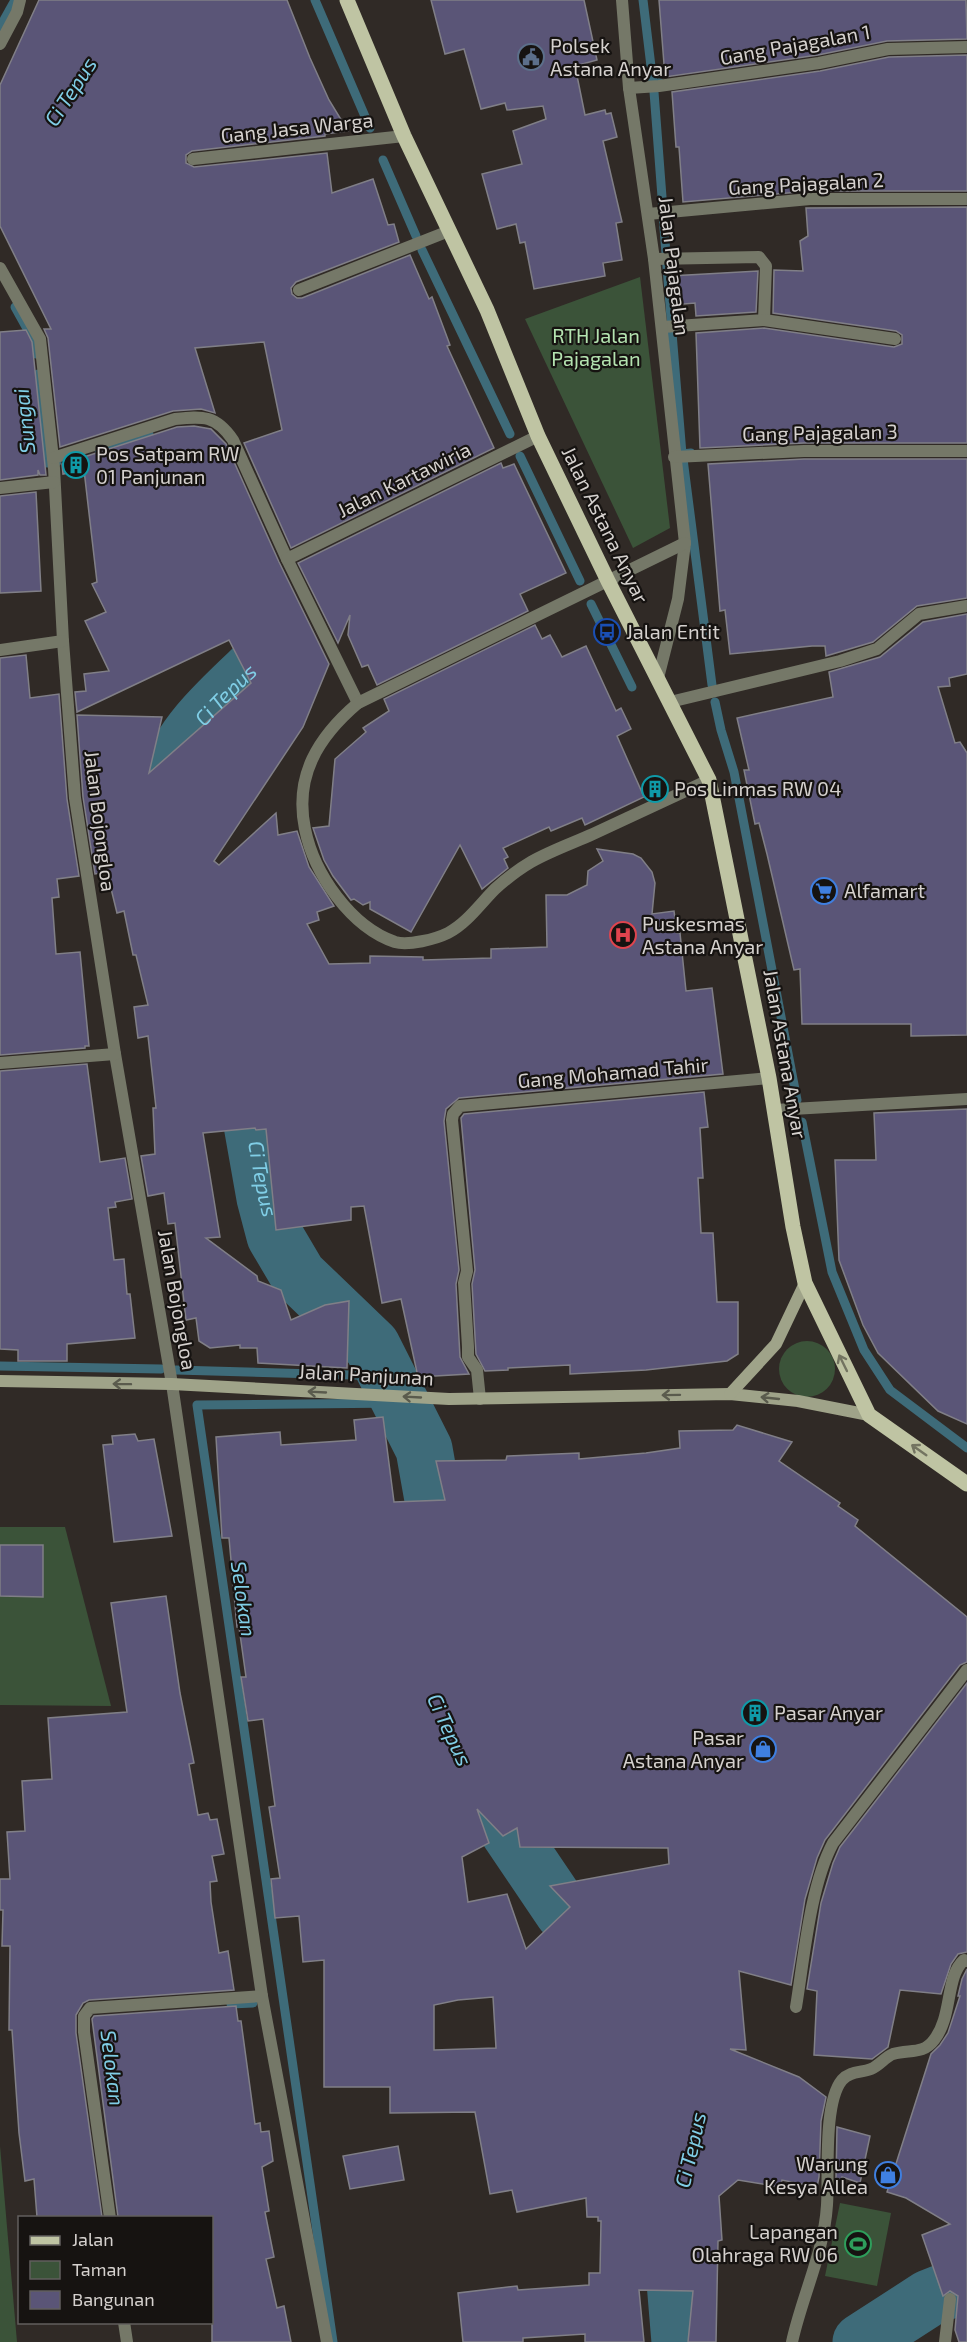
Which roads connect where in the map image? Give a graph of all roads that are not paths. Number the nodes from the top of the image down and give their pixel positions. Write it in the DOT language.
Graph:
graph roads {
  1 [pos="20,0"];
  2 [pos="347,0"];
  3 [pos="622,0"];
  4 [pos="1,41"];
  5 [pos="967,47"];
  6 [pos="629,88"];
  7 [pos="404,136"];
  8 [pos="193,159"];
  9 [pos="967,200"];
  10 [pos="658,213"];
  11 [pos="448,231"];
  12 [pos="663,258"];
  13 [pos="0,268"];
  14 [pos="299,290"];
  15 [pos="764,320"];
  16 [pos="663,327"];
  17 [pos="895,339"];
  18 [pos="538,436"];
  19 [pos="967,451"];
  20 [pos="674,457"];
  21 [pos="53,463"];
  22 [pos="54,482"];
  23 [pos="0,488"];
  24 [pos="684,543"];
  25 [pos="287,559"];
  26 [pos="608,581"];
  27 [pos="967,606"];
  28 [pos="63,640"];
  29 [pos="0,650"];
  30 [pos="658,678"];
  31 [pos="670,702"];
  32 [pos="358,703"];
  33 [pos="709,780"];
  34 [pos="115,1054"];
  35 [pos="0,1063"];
  36 [pos="769,1078"];
  37 [pos="967,1099"];
  38 [pos="775,1110"];
  39 [pos="806,1283"];
  40 [pos="0,1381"];
  41 [pos="172,1384"];
  42 [pos="730,1394"];
  43 [pos="480,1399"];
  44 [pos="869,1415"];
  45 [pos="967,1484"];
  46 [pos="967,1670"];
  47 [pos="967,1961"];
  48 [pos="262,1996"];
  49 [pos="796,2007"];
  50 [pos="110,2216"];
  51 [pos="950,2299"];
  52 [pos="124,2324"];
  53 [pos="127,2342"];
  54 [pos="327,2342"];
  55 [pos="792,2342"];
  56 [pos="945,2342"];
  1 -- 4 [label="street"];
  2 -- 7 [label="main road, Jalan Astana Anyar"];
  3 -- 6 [label="street, Jalan Pajagalan"];
  5 -- 6 [label="street, Gang Pajagalan 1"];
  6 -- 10 [label="street, Jalan Pajagalan"];
  7 -- 8 [label="street, Gang Jasa Warga"];
  7 -- 11 [label="main road, Jalan Astana Anyar"];
  9 -- 10 [label="street, Gang Pajagalan 2"];
  10 -- 12 [label="street, Jalan Pajagalan"];
  11 -- 14 [label="street"];
  11 -- 18 [label="main road, Jalan Astana Anyar"];
  12 -- 15 [label="street"];
  12 -- 16 [label="street, Jalan Pajagalan"];
  13 -- 21 [label="street, Jalan Bojongloa"];
  15 -- 16 [label="street"];
  15 -- 17 [label="street"];
  16 -- 20 [label="street, Jalan Pajagalan"];
  18 -- 25 [label="street, Jalan Kartawiria"];
  18 -- 26 [label="main road, Jalan Astana Anyar"];
  19 -- 20 [label="street, Gang Pajagalan 3"];
  20 -- 24 [label="street, Jalan Pajagalan"];
  21 -- 22 [label="street, Jalan Bojongloa"];
  21 -- 25 [label="street"];
  22 -- 23 [label="street"];
  22 -- 28 [label="street, Jalan Bojongloa"];
  24 -- 26 [label="street"];
  24 -- 30 [label="street, Jalan Pajagalan"];
  25 -- 32 [label="street"];
  26 -- 30 [label="main road, Jalan Astana Anyar"];
  26 -- 32 [label="street"];
  27 -- 31 [label="street"];
  28 -- 29 [label="street"];
  28 -- 34 [label="street, Jalan Bojongloa"];
  30 -- 31 [label="main road, Jalan Astana Anyar"];
  31 -- 33 [label="main road, Jalan Astana Anyar"];
  32 -- 33 [label="street"];
  33 -- 36 [label="main road, Jalan Astana Anyar"];
  34 -- 35 [label="street"];
  34 -- 41 [label="street, Jalan Bojongloa"];
  36 -- 38 [label="main road, Jalan Astana Anyar"];
  36 -- 43 [label="street, Gang Mohamad Tahir"];
  37 -- 38 [label="street"];
  38 -- 39 [label="main road, Jalan Astana Anyar"];
  39 -- 42 [label="main road"];
  44 -- 39 [label="main road, Jalan Astana Anyar, one-way"];
  41 -- 40 [label="main road, Jalan Panjunan, one-way"];
  43 -- 41 [label="main road, Jalan Panjunan, one-way"];
  41 -- 48 [label="street, Jalan Bojongloa"];
  42 -- 43 [label="main road, Jalan Panjunan, one-way"];
  44 -- 42 [label="main road, Jalan Panjunan, one-way"];
  45 -- 44 [label="main road, Jalan Astana Anyar, one-way"];
  46 -- 49 [label="street"];
  47 -- 55 [label="street"];
  48 -- 50 [label="street"];
  48 -- 54 [label="street, Jalan Bojongloa"];
  51 -- 56 [label="street"];
  52 -- 53 [label="street"];
}
